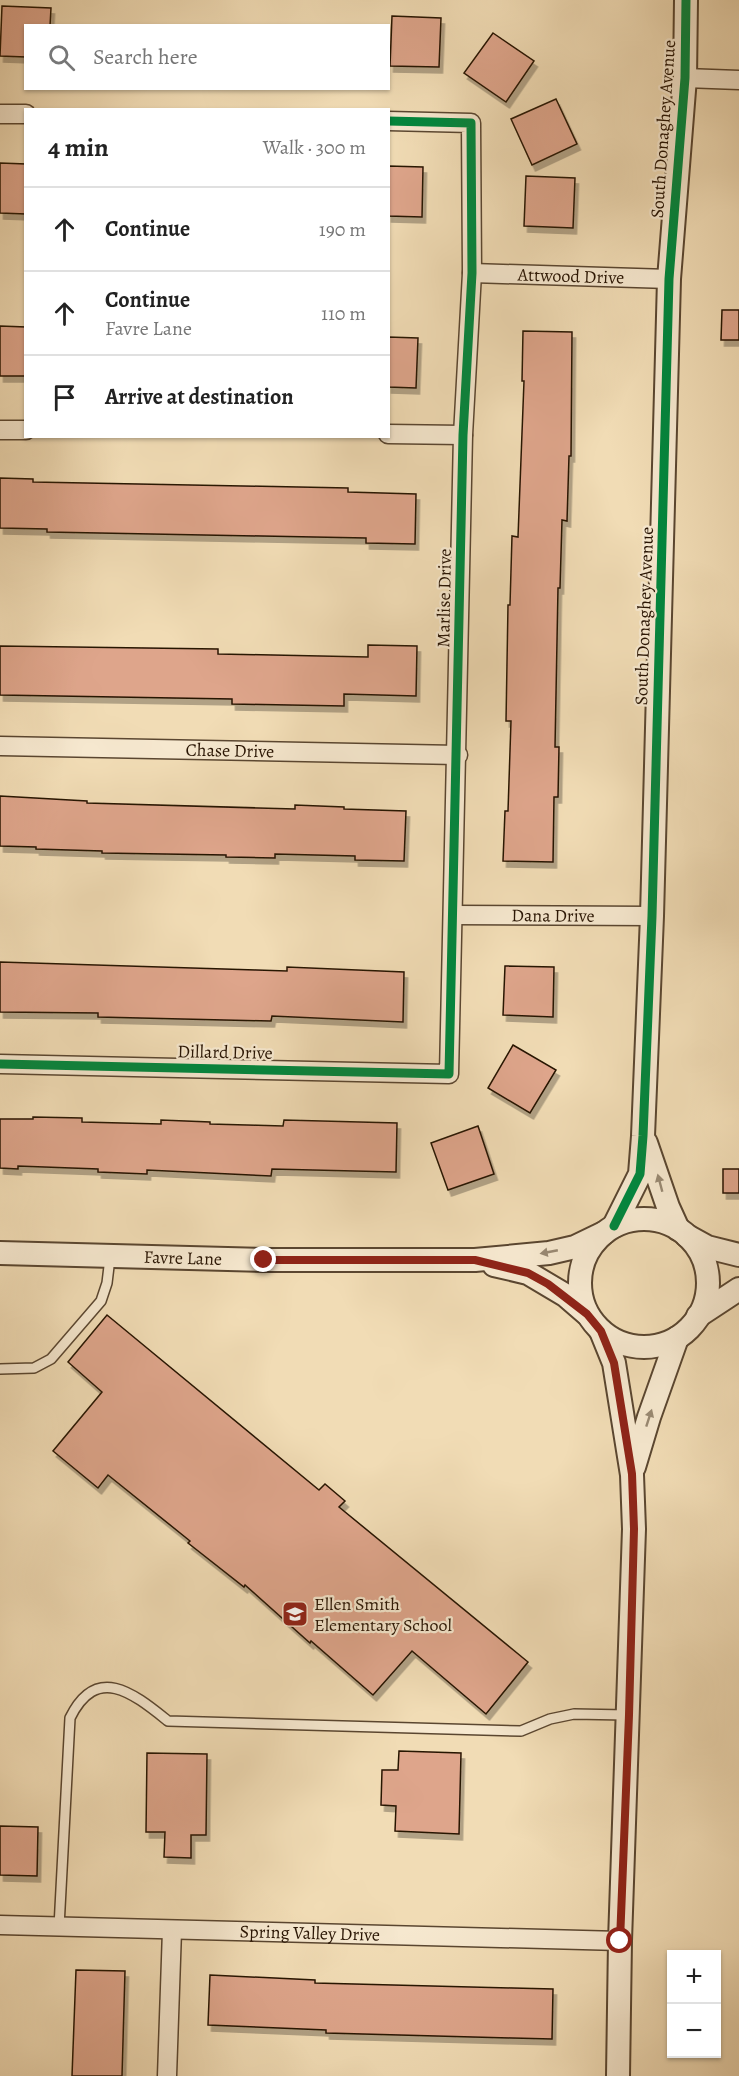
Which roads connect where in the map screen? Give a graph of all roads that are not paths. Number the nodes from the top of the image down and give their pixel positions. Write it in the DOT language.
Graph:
graph roads {
  1 [pos="686,0"];
  2 [pos="685,78"];
  3 [pos="739,80"];
  4 [pos="0,114"];
  5 [pos="24,114"];
  6 [pos="390,121"];
  7 [pos="472,273"];
  8 [pos="669,279"];
  9 [pos="0,430"];
  10 [pos="24,430"];
  11 [pos="390,434"];
  12 [pos="464,435"];
  13 [pos="0,746"];
  14 [pos="458,755"];
  15 [pos="453,915"];
  16 [pos="652,916"];
  17 [pos="0,1064"];
  18 [pos="449,1074"];
  19 [pos="643,1136"];
  20 [pos="609,1229"];
  21 [pos="682,1232"];
  22 [pos="0,1253"];
  23 [pos="739,1255"];
  24 [pos="110,1256"];
  25 [pos="475,1260"];
  26 [pos="739,1289"];
  27 [pos="698,1317"];
  28 [pos="594,1323"];
  29 [pos="677,1338"];
  30 [pos="0,1369"];
  31 [pos="632,1474"];
  32 [pos="629,1715"];
  33 [pos="0,1925"];
  34 [pos="59,1927"];
  35 [pos="172,1930"];
  36 [pos="620,1941"];
  37 [pos="167,2076"];
  38 [pos="618,2076"];
  1 -- 2 [label="street, South Donaghey Avenue"];
  2 -- 3 [label="street"];
  2 -- 8 [label="street, South Donaghey Avenue"];
  4 -- 5 [label="street"];
  6 -- 7 [label="street, Marlise Drive"];
  7 -- 8 [label="street, Attwood Drive"];
  7 -- 12 [label="street, Marlise Drive"];
  8 -- 16 [label="street, South Donaghey Avenue"];
  9 -- 10 [label="street"];
  11 -- 12 [label="street"];
  12 -- 14 [label="street, Marlise Drive"];
  13 -- 14 [label="street, Chase Drive"];
  14 -- 15 [label="street, Marlise Drive"];
  15 -- 16 [label="street, Dana Drive"];
  15 -- 18 [label="street, Marlise Drive"];
  16 -- 19 [label="street, South Donaghey Avenue"];
  17 -- 18 [label="street, Dillard Drive"];
  19 -- 20 [label="street, South Donaghey Avenue"];
  21 -- 19 [label="street, South Donaghey Avenue, one-way"];
  20 -- 21 [label="street"];
  20 -- 25 [label="street, Favre Lane, one-way"];
  20 -- 28 [label="street"];
  21 -- 23 [label="street"];
  21 -- 27 [label="street"];
  22 -- 24 [label="street, Favre Lane"];
  24 -- 25 [label="street, Favre Lane"];
  24 -- 30 [label="lane"];
  25 -- 28 [label="street, Favre Lane"];
  26 -- 27 [label="street"];
  27 -- 29 [label="street"];
  28 -- 29 [label="street"];
  28 -- 31 [label="street"];
  31 -- 29 [label="street, one-way"];
  31 -- 32 [label="street"];
  32 -- 34 [label="lane"];
  32 -- 36 [label="street"];
  33 -- 34 [label="street, Spring Valley Drive"];
  34 -- 35 [label="street, Spring Valley Drive"];
  35 -- 36 [label="street, Spring Valley Drive"];
  35 -- 37 [label="street"];
  36 -- 38 [label="street"];
}
